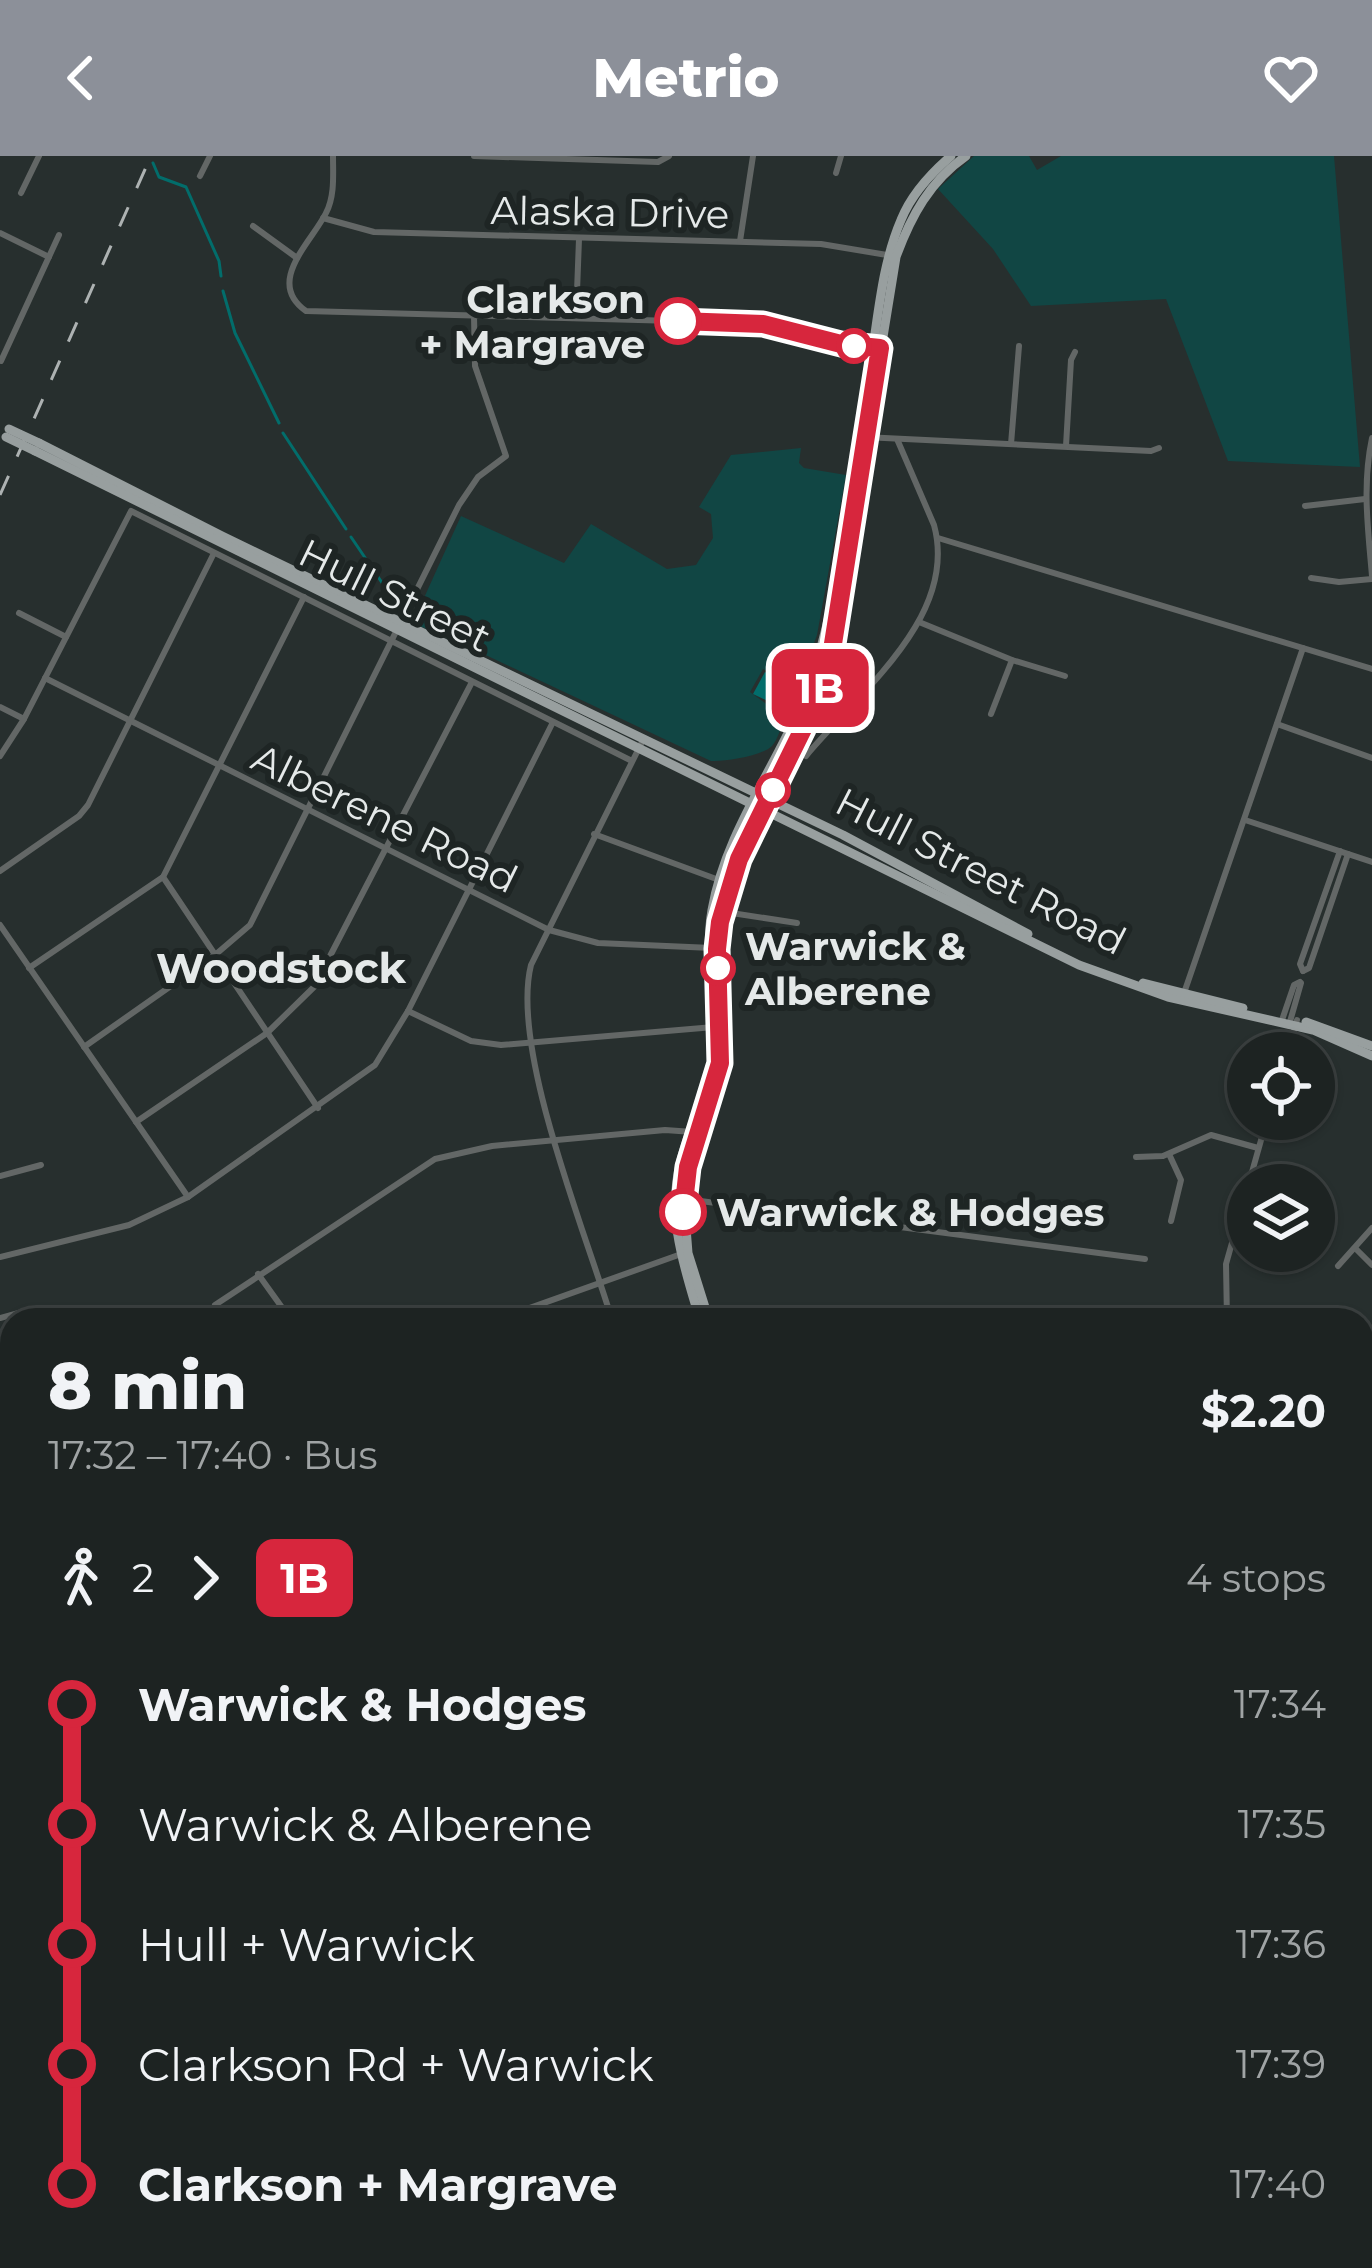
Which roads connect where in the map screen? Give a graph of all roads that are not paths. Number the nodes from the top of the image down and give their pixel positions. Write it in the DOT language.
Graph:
graph roads {
  1 [pos="39,156"];
  2 [pos="210,156"];
  3 [pos="333,156"];
  4 [pos="474,156"];
  5 [pos="753,156"];
  6 [pos="841,156"];
  7 [pos="951,156"];
  8 [pos="966,156"];
  9 [pos="668,158"];
  10 [pos="836,172"];
  11 [pos="200,176"];
  12 [pos="21,193"];
  13 [pos="323,218"];
  14 [pos="253,226"];
  15 [pos="0,233"];
  16 [pos="59,235"];
  17 [pos="579,238"];
  18 [pos="740,242"];
  19 [pos="892,256"];
  20 [pos="49,257"];
  21 [pos="297,258"];
  22 [pos="474,316"];
  23 [pos="576,319"];
  24 [pos="1019,346"];
  25 [pos="877,347"];
  26 [pos="1075,352"];
  27 [pos="2,361"];
  28 [pos="4,431"];
  29 [pos="862,437"];
  30 [pos="1372,438"];
  31 [pos="897,439"];
  32 [pos="1011,444"];
  33 [pos="1066,446"];
  34 [pos="1160,448"];
  35 [pos="1369,468"];
  36 [pos="1365,499"];
  37 [pos="1305,506"];
  38 [pos="938,538"];
  39 [pos="214,553"];
  40 [pos="1311,578"];
  41 [pos="1372,578"];
  42 [pos="304,598"];
  43 [pos="19,614"];
  44 [pos="919,622"];
  45 [pos="396,631"];
  46 [pos="66,637"];
  47 [pos="1303,648"];
  48 [pos="1012,660"];
  49 [pos="1372,669"];
  50 [pos="1065,676"];
  51 [pos="45,678"];
  52 [pos="472,682"];
  53 [pos="0,707"];
  54 [pos="991,714"];
  55 [pos="24,719"];
  56 [pos="129,720"];
  57 [pos="554,722"];
  58 [pos="1277,724"];
  59 [pos="641,743"];
  60 [pos="0,755"];
  61 [pos="806,756"];
  62 [pos="1372,758"];
  63 [pos="632,761"];
  64 [pos="219,766"];
  65 [pos="764,796"];
  66 [pos="308,808"];
  67 [pos="757,808"];
  68 [pos="1245,820"];
  69 [pos="594,834"];
  70 [pos="388,849"];
  71 [pos="1344,853"];
  72 [pos="1372,862"];
  73 [pos="0,872"];
  74 [pos="163,877"];
  75 [pos="719,880"];
  76 [pos="467,889"];
  77 [pos="717,910"];
  78 [pos="797,923"];
  79 [pos="0,925"];
  80 [pos="549,930"];
  81 [pos="713,948"];
  82 [pos="215,955"];
  83 [pos="29,968"];
  84 [pos="1182,997"];
  85 [pos="408,1011"];
  86 [pos="1289,1022"];
  87 [pos="714,1027"];
  88 [pos="1288,1032"];
  89 [pos="267,1033"];
  90 [pos="532,1043"];
  91 [pos="1372,1046"];
  92 [pos="84,1047"];
  93 [pos="1372,1056"];
  94 [pos="318,1108"];
  95 [pos="136,1122"];
  96 [pos="695,1132"];
  97 [pos="555,1140"];
  98 [pos="1260,1140"];
  99 [pos="1258,1148"];
  100 [pos="1169,1154"];
  101 [pos="1136,1157"];
  102 [pos="1253,1164"];
  103 [pos="40,1166"];
  104 [pos="0,1176"];
  105 [pos="188,1197"];
  106 [pos="680,1199"];
  107 [pos="1172,1221"];
  108 [pos="1372,1228"];
  109 [pos="1356,1249"];
  110 [pos="684,1253"];
  111 [pos="0,1257"];
  112 [pos="1145,1258"];
  113 [pos="1227,1263"];
  114 [pos="1372,1265"];
  115 [pos="1338,1267"];
  116 [pos="258,1274"];
  117 [pos="600,1281"];
  118 [pos="215,1305"];
  119 [pos="282,1308"];
  120 [pos="528,1308"];
  121 [pos="608,1308"];
  122 [pos="701,1308"];
  123 [pos="1226,1308"];
  1 -- 12 [label="street"];
  2 -- 11 [label="street"];
  3 -- 13 [label="street"];
  4 -- 9 [label="street"];
  5 -- 18 [label="street"];
  6 -- 10 [label="street"];
  7 -- 19 [label="main road"];
  8 -- 19 [label="main road"];
  13 -- 17 [label="street, Alaska Drive"];
  13 -- 21 [label="street"];
  14 -- 21 [label="street"];
  15 -- 20 [label="street"];
  16 -- 20 [label="street"];
  17 -- 18 [label="street, Alaska Drive"];
  17 -- 23 [label="street"];
  18 -- 19 [label="street, Alaska Drive"];
  19 -- 25 [label="main road"];
  20 -- 27 [label="street"];
  21 -- 22 [label="street"];
  22 -- 23 [label="street"];
  22 -- 45 [label="street"];
  23 -- 25 [label="street"];
  24 -- 32 [label="street"];
  25 -- 29 [label="main road"];
  26 -- 33 [label="street"];
  28 -- 45 [label="main road, Hull Street, bridge"];
  29 -- 31 [label="street"];
  29 -- 65 [label="main road"];
  30 -- 35 [label="street"];
  31 -- 32 [label="street"];
  31 -- 38 [label="street"];
  32 -- 33 [label="street"];
  33 -- 34 [label="street"];
  35 -- 36 [label="street"];
  36 -- 37 [label="street"];
  36 -- 41 [label="street"];
  38 -- 44 [label="street"];
  38 -- 47 [label="street"];
  39 -- 42 [label="street"];
  39 -- 46 [label="street"];
  39 -- 56 [label="street"];
  40 -- 41 [label="street"];
  42 -- 45 [label="street"];
  42 -- 64 [label="street"];
  43 -- 46 [label="street"];
  44 -- 48 [label="street"];
  44 -- 61 [label="street"];
  45 -- 52 [label="street"];
  45 -- 59 [label="main road, Hull Street"];
  45 -- 66 [label="street"];
  46 -- 51 [label="street"];
  47 -- 49 [label="street"];
  47 -- 58 [label="street"];
  48 -- 50 [label="street"];
  48 -- 54 [label="street"];
  51 -- 55 [label="street"];
  51 -- 56 [label="street, Alberene Road"];
  52 -- 57 [label="street"];
  52 -- 70 [label="street"];
  53 -- 55 [label="street"];
  55 -- 60 [label="street"];
  56 -- 64 [label="street, Alberene Road"];
  56 -- 73 [label="street"];
  57 -- 63 [label="street"];
  57 -- 76 [label="street"];
  58 -- 62 [label="street"];
  58 -- 68 [label="street"];
  59 -- 63 [label="street"];
  59 -- 65 [label="main road, Hull Street Road"];
  59 -- 67 [label="main road, Hull Street"];
  63 -- 69 [label="street"];
  64 -- 66 [label="street, Alberene Road"];
  64 -- 74 [label="street"];
  65 -- 67 [label="main road"];
  65 -- 84 [label="main road, Hull Street Road"];
  66 -- 70 [label="street, Alberene Road"];
  66 -- 82 [label="street"];
  67 -- 75 [label="main road"];
  67 -- 77 [label="main road"];
  67 -- 84 [label="main road, Hull Street Road"];
  68 -- 71 [label="street"];
  68 -- 84 [label="street"];
  69 -- 75 [label="street"];
  69 -- 80 [label="street"];
  70 -- 76 [label="street, Alberene Road"];
  70 -- 89 [label="street"];
  71 -- 71 [label="street"];
  71 -- 72 [label="street"];
  74 -- 82 [label="street"];
  74 -- 83 [label="street"];
  75 -- 77 [label="main road"];
  76 -- 80 [label="street, Alberene Road"];
  76 -- 85 [label="street"];
  77 -- 78 [label="street"];
  77 -- 81 [label="main road"];
  79 -- 83 [label="street"];
  80 -- 81 [label="street, Alberene Road"];
  80 -- 90 [label="street"];
  81 -- 87 [label="main road"];
  81 -- 96 [label="main road"];
  82 -- 89 [label="street"];
  82 -- 92 [label="street"];
  83 -- 92 [label="street"];
  84 -- 86 [label="main road, Hull Street Road"];
  85 -- 90 [label="street"];
  85 -- 94 [label="street"];
  86 -- 86 [label="street"];
  86 -- 88 [label="street"];
  86 -- 91 [label="main road, Hull Street Road"];
  86 -- 93 [label="main road, Hull Street Road"];
  87 -- 90 [label="street"];
  87 -- 96 [label="main road"];
  89 -- 94 [label="street"];
  89 -- 95 [label="street"];
  90 -- 97 [label="street"];
  92 -- 95 [label="street"];
  94 -- 105 [label="street"];
  95 -- 105 [label="street"];
  96 -- 97 [label="street"];
  96 -- 106 [label="main road"];
  97 -- 116 [label="street"];
  97 -- 117 [label="street"];
  98 -- 99 [label="street"];
  99 -- 100 [label="street"];
  99 -- 102 [label="street"];
  100 -- 101 [label="street"];
  100 -- 107 [label="street"];
  103 -- 104 [label="street"];
  105 -- 111 [label="street"];
  106 -- 110 [label="main road"];
  106 -- 112 [label="street"];
  108 -- 109 [label="street"];
  109 -- 114 [label="street"];
  109 -- 115 [label="street"];
  110 -- 117 [label="street"];
  110 -- 122 [label="main road"];
  113 -- 123 [label="street"];
  116 -- 118 [label="street"];
  116 -- 119 [label="street"];
  117 -- 120 [label="street"];
  117 -- 121 [label="street"];
}
